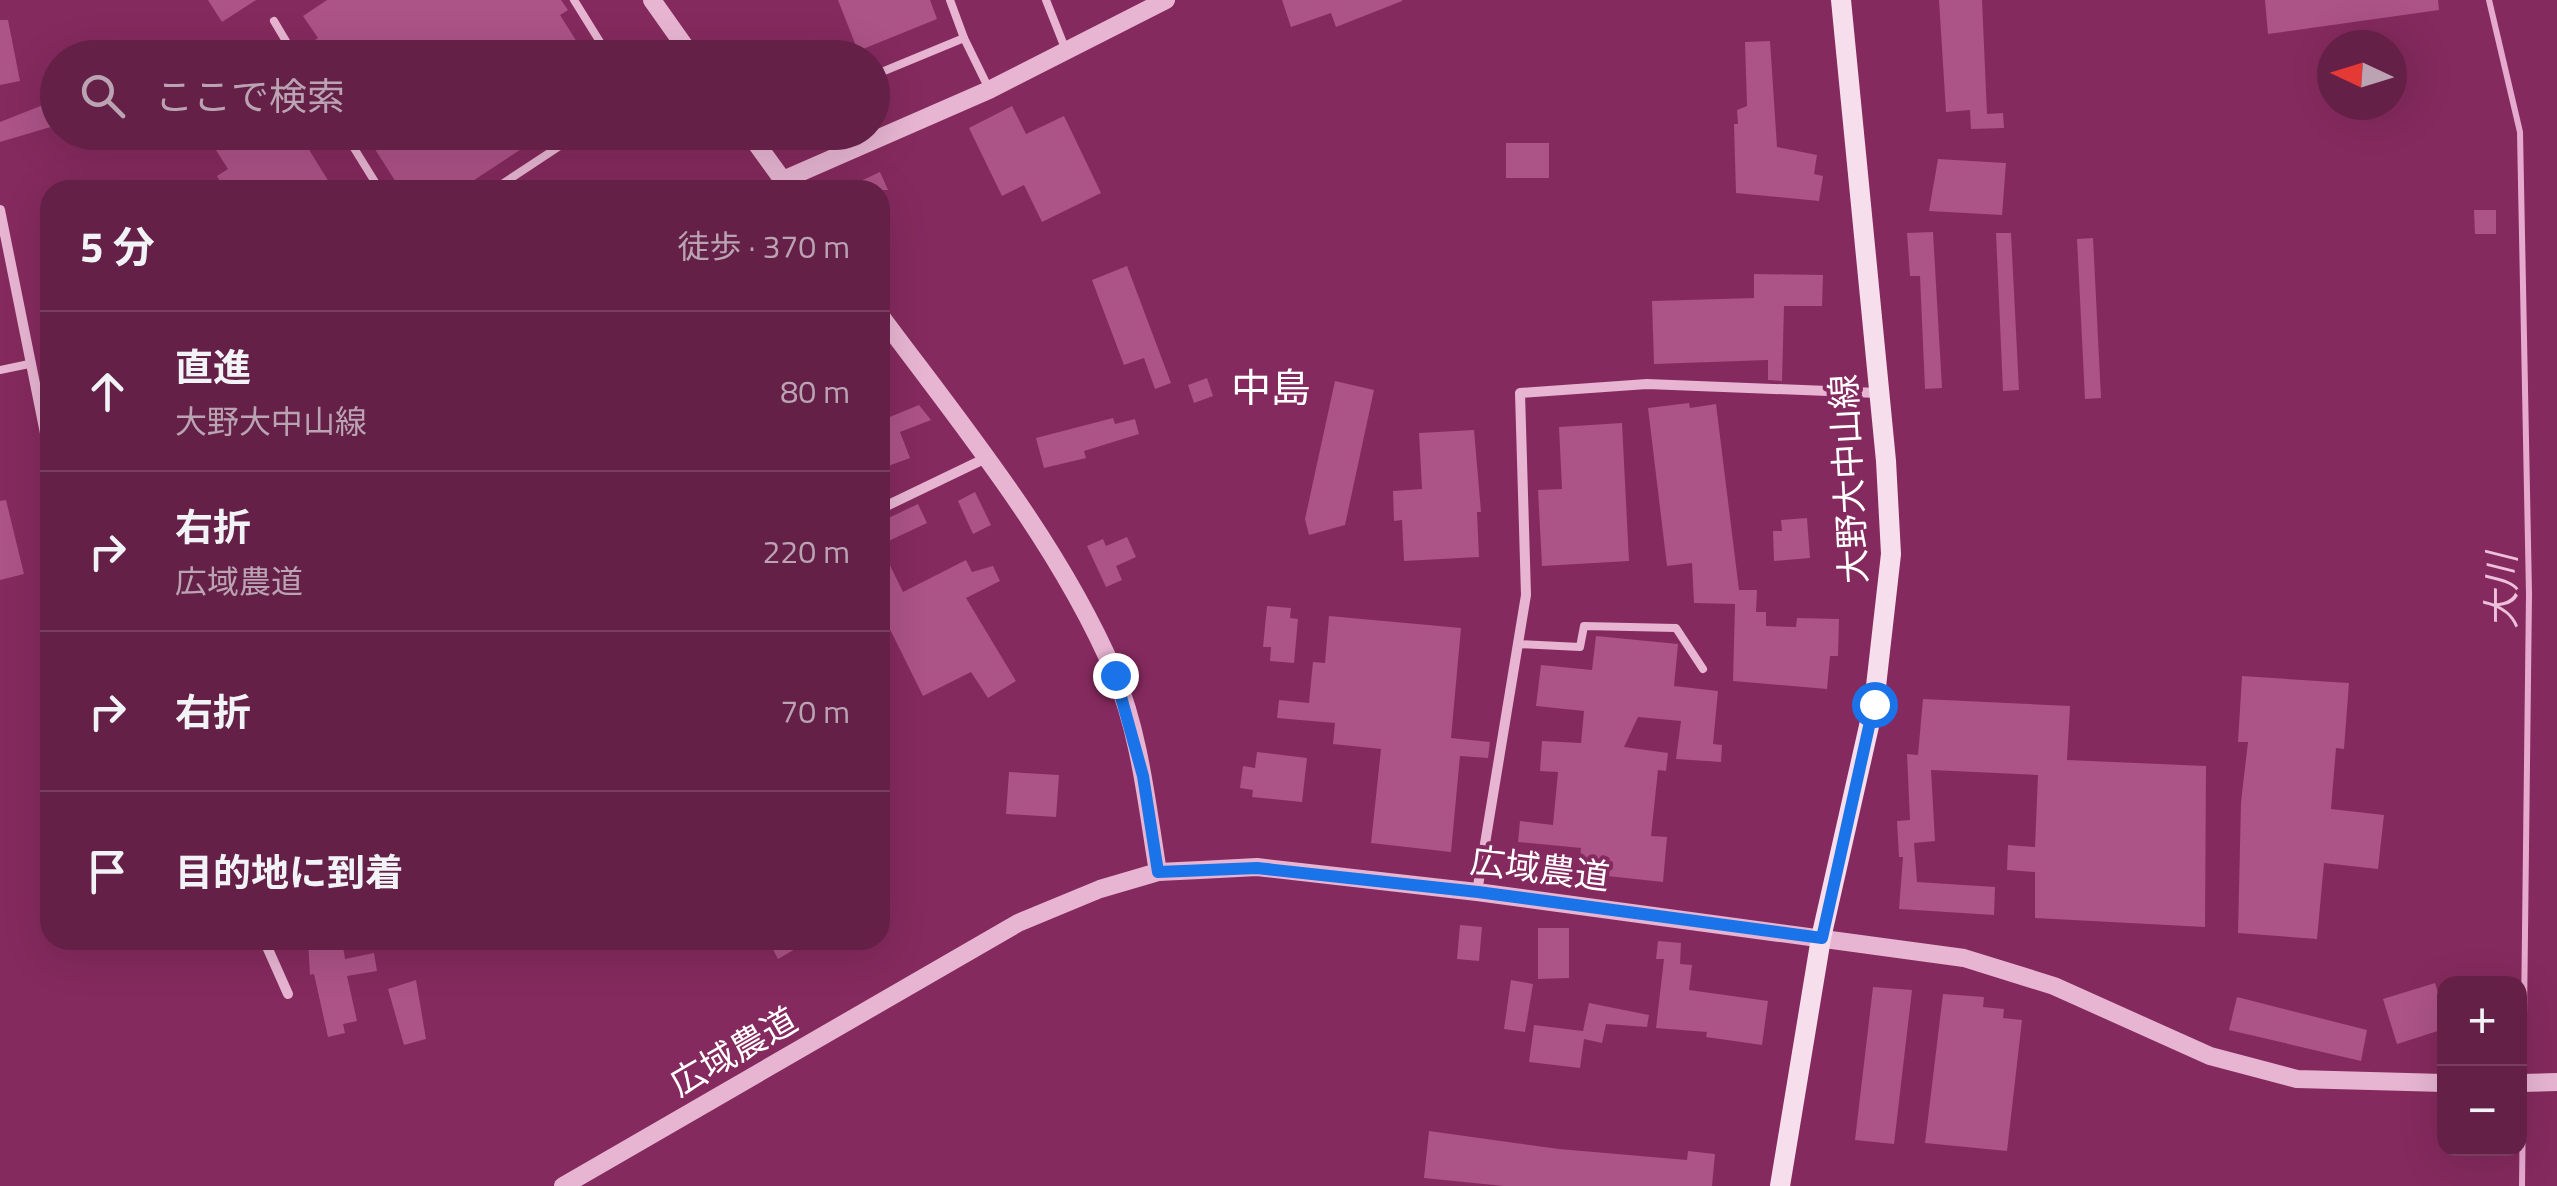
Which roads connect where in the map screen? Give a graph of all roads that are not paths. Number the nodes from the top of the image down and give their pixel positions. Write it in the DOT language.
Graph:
graph roads {
  1 [pos="574,0"];
  2 [pos="652,0"];
  3 [pos="950,0"];
  4 [pos="1046,0"];
  5 [pos="1166,0"];
  6 [pos="1840,0"];
  7 [pos="274,21"];
  8 [pos="964,38"];
  9 [pos="285,40"];
  10 [pos="599,40"];
  11 [pos="680,40"];
  12 [pos="1067,52"];
  13 [pos="890,69"];
  14 [pos="989,90"];
  15 [pos="890,128"];
  16 [pos="355,150"];
  17 [pos="553,150"];
  18 [pos="761,150"];
  19 [pos="845,150"];
  20 [pos="374,180"];
  21 [pos="508,180"];
  22 [pos="783,180"];
  23 [pos="795,180"];
  24 [pos="0,210"];
  25 [pos="3,242"];
  26 [pos="890,329"];
  27 [pos="29,364"];
  28 [pos="0,370"];
  29 [pos="1878,394"];
  30 [pos="40,413"];
  31 [pos="984,460"];
  32 [pos="890,504"];
  33 [pos="1518,644"];
  34 [pos="1704,670"];
  35 [pos="1158,872"];
  36 [pos="1478,892"];
  37 [pos="1822,938"];
  38 [pos="268,950"];
  39 [pos="288,994"];
  40 [pos="2527,1082"];
  41 [pos="2556,1082"];
  42 [pos="2437,1083"];
  43 [pos="563,1186"];
  44 [pos="1780,1186"];
  1 -- 10 [label="lane"];
  2 -- 11 [label="street"];
  3 -- 8 [label="lane"];
  4 -- 12 [label="lane"];
  5 -- 12 [label="street"];
  6 -- 29 [label="main road, 大野大中山線"];
  7 -- 9 [label="lane"];
  8 -- 13 [label="lane"];
  8 -- 14 [label="lane"];
  12 -- 14 [label="street"];
  14 -- 15 [label="street"];
  16 -- 20 [label="lane"];
  17 -- 21 [label="lane"];
  18 -- 22 [label="street"];
  19 -- 23 [label="street"];
  24 -- 25 [label="street"];
  25 -- 27 [label="street"];
  26 -- 31 [label="street"];
  27 -- 28 [label="lane"];
  27 -- 30 [label="street"];
  29 -- 33 [label="street"];
  29 -- 37 [label="main road, 大野大中山線"];
  31 -- 32 [label="street"];
  31 -- 35 [label="street"];
  33 -- 34 [label="lane"];
  33 -- 36 [label="street"];
  35 -- 36 [label="street, 広域農道"];
  35 -- 43 [label="street, 広域農道"];
  36 -- 37 [label="street, 広域農道"];
  37 -- 42 [label="street, 広域農道"];
  37 -- 44 [label="main road, 大野大中山線"];
  38 -- 39 [label="street"];
  40 -- 41 [label="street"];
}
